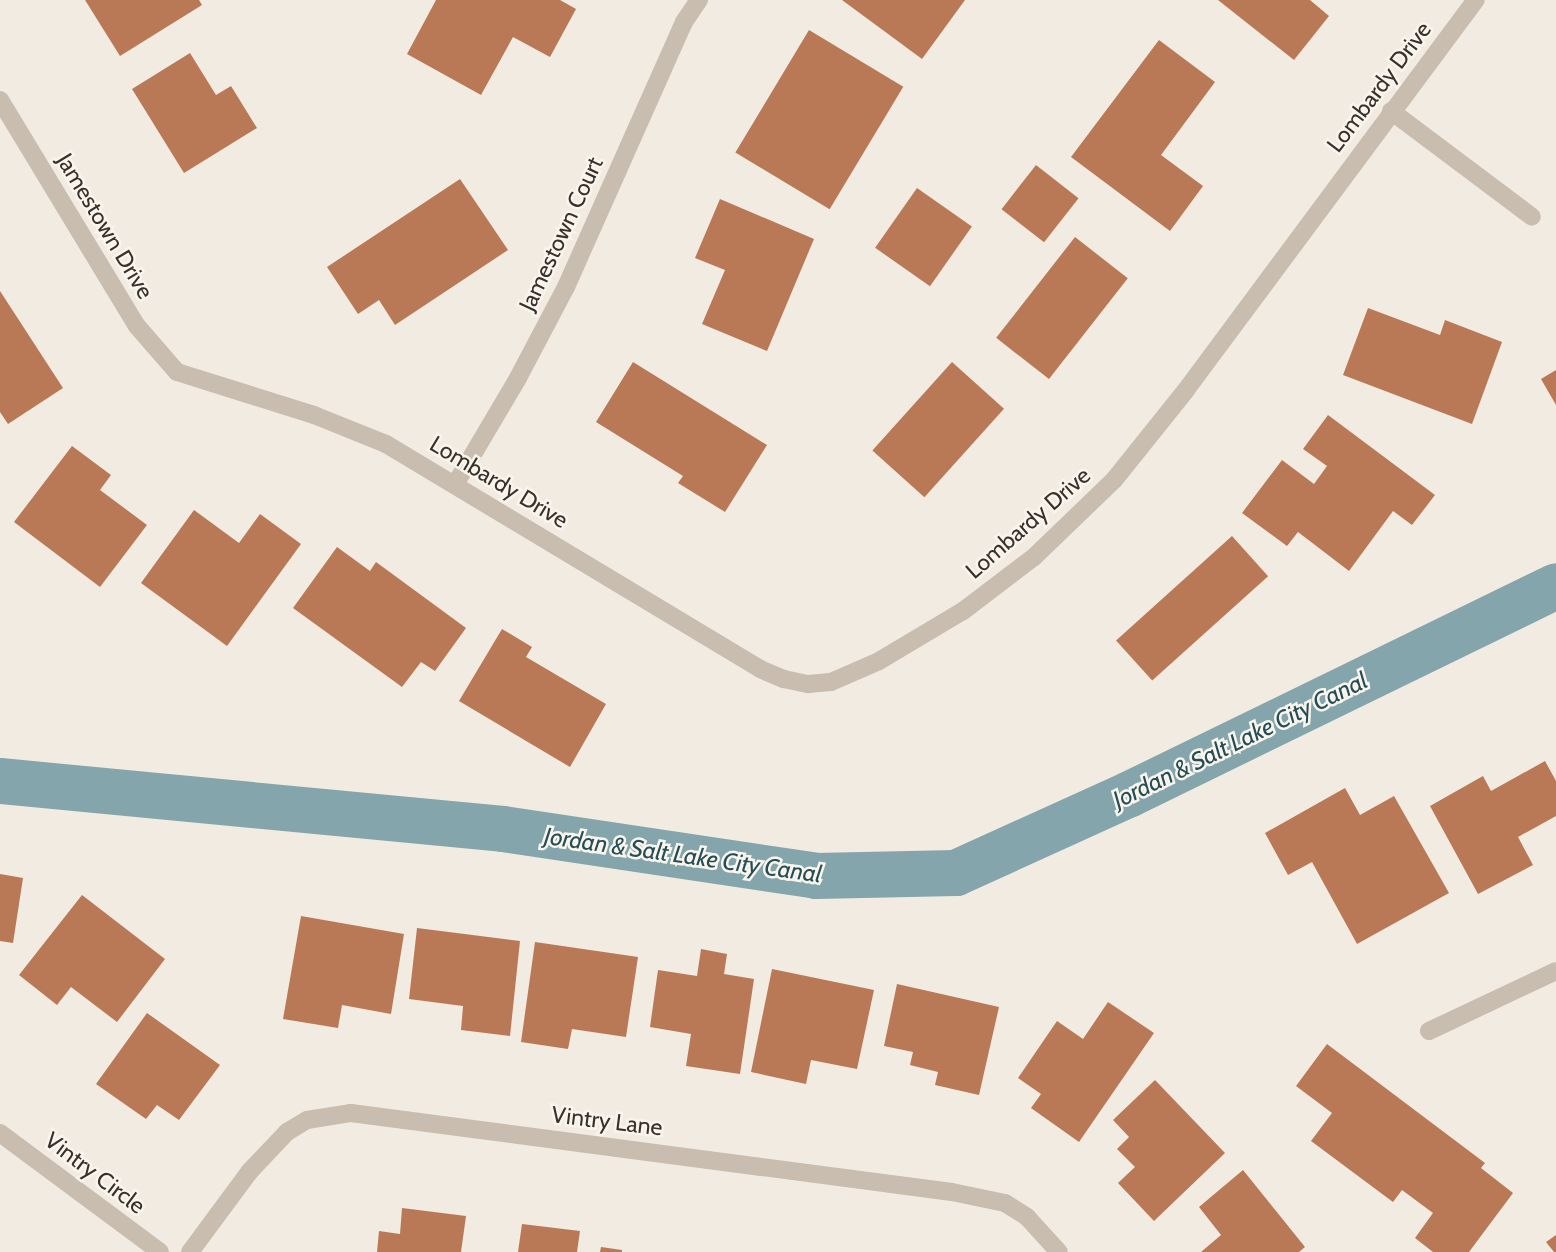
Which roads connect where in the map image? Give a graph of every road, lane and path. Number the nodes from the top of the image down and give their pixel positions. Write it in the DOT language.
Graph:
graph roads {
  1 [pos="699,0"];
  2 [pos="1476,0"];
  3 [pos="2,109"];
  4 [pos="1391,111"];
  5 [pos="1532,217"];
  6 [pos="177,372"];
  7 [pos="456,483"];
  8 [pos="1556,971"];
  9 [pos="1429,1031"];
  10 [pos="0,1133"];
  11 [pos="160,1252"];
  12 [pos="190,1252"];
  13 [pos="1059,1252"];
  1 -- 7 [label="street, Jamestown Court"];
  2 -- 4 [label="street, Lombardy Drive"];
  3 -- 6 [label="street, Jamestown Drive"];
  4 -- 5 [label="street"];
  4 -- 7 [label="street, Lombardy Drive"];
  6 -- 7 [label="street, Lombardy Drive"];
  8 -- 9 [label="street"];
  10 -- 11 [label="street, Vintry Circle"];
  12 -- 13 [label="street, Vintry Lane"];
}
